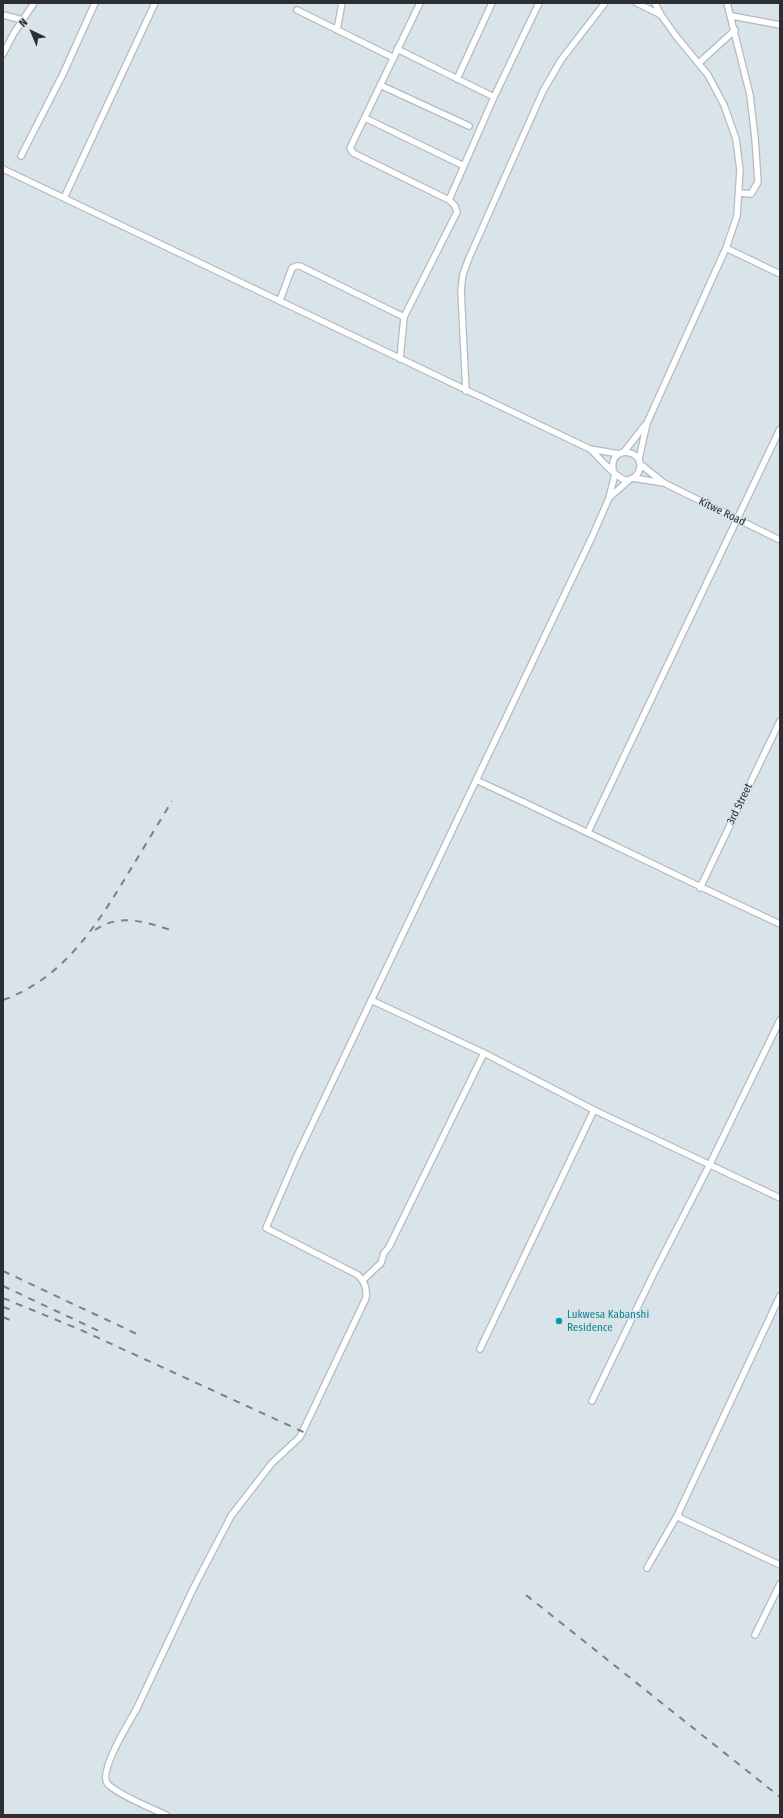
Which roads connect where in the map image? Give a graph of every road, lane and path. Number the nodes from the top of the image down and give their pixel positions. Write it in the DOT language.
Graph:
graph roads {
  1 [pos="34,3"];
  2 [pos="95,3"];
  3 [pos="155,3"];
  4 [pos="342,3"];
  5 [pos="420,3"];
  6 [pos="492,3"];
  7 [pos="539,3"];
  8 [pos="605,3"];
  9 [pos="637,3"];
  10 [pos="655,3"];
  11 [pos="727,3"];
  12 [pos="297,10"];
  13 [pos="3,15"];
  14 [pos="661,15"];
  15 [pos="732,16"];
  16 [pos="23,20"];
  17 [pos="780,25"];
  18 [pos="337,30"];
  19 [pos="735,30"];
  20 [pos="398,49"];
  21 [pos="3,54"];
  22 [pos="394,58"];
  23 [pos="699,63"];
  24 [pos="457,78"];
  25 [pos="380,85"];
  26 [pos="494,97"];
  27 [pos="365,118"];
  28 [pos="469,126"];
  29 [pos="21,156"];
  30 [pos="464,166"];
  31 [pos="3,169"];
  32 [pos="739,193"];
  33 [pos="64,198"];
  34 [pos="449,200"];
  35 [pos="726,248"];
  36 [pos="780,274"];
  37 [pos="280,300"];
  38 [pos="404,317"];
  39 [pos="400,359"];
  40 [pos="466,391"];
  41 [pos="647,423"];
  42 [pos="780,429"];
  43 [pos="590,449"];
  44 [pos="622,453"];
  45 [pos="639,462"];
  46 [pos="614,472"];
  47 [pos="631,479"];
  48 [pos="664,483"];
  49 [pos="609,498"];
  50 [pos="737,520"];
  51 [pos="780,540"];
  52 [pos="780,721"];
  53 [pos="476,780"];
  54 [pos="588,832"];
  55 [pos="700,888"];
  56 [pos="780,924"];
  57 [pos="372,1000"];
  58 [pos="780,1020"];
  59 [pos="484,1053"];
  60 [pos="594,1110"];
  61 [pos="710,1164"];
  62 [pos="780,1198"];
  63 [pos="363,1280"];
  64 [pos="780,1296"];
  65 [pos="480,1349"];
  66 [pos="592,1401"];
  67 [pos="678,1514"];
  68 [pos="780,1565"];
  69 [pos="647,1568"];
  70 [pos="780,1584"];
  71 [pos="755,1634"];
  72 [pos="166,1815"];
  1 -- 16 [label="street"];
  2 -- 29 [label="street"];
  3 -- 33 [label="street"];
  4 -- 18 [label="street"];
  5 -- 20 [label="street"];
  6 -- 24 [label="street"];
  7 -- 26 [label="street"];
  8 -- 40 [label="street"];
  9 -- 14 [label="street"];
  10 -- 14 [label="street"];
  11 -- 15 [label="street"];
  12 -- 18 [label="street"];
  13 -- 16 [label="street"];
  14 -- 23 [label="street"];
  15 -- 17 [label="street"];
  15 -- 19 [label="street"];
  16 -- 21 [label="street"];
  18 -- 22 [label="street"];
  19 -- 23 [label="street"];
  19 -- 32 [label="street"];
  20 -- 22 [label="street"];
  20 -- 24 [label="street"];
  22 -- 25 [label="street"];
  23 -- 32 [label="street"];
  24 -- 26 [label="street"];
  25 -- 27 [label="street"];
  25 -- 28 [label="street"];
  26 -- 30 [label="street"];
  27 -- 30 [label="street"];
  27 -- 34 [label="street"];
  30 -- 34 [label="street"];
  31 -- 33 [label="street"];
  32 -- 35 [label="street"];
  33 -- 37 [label="street"];
  34 -- 38 [label="street"];
  35 -- 36 [label="street"];
  35 -- 41 [label="street"];
  37 -- 38 [label="street"];
  37 -- 39 [label="street"];
  38 -- 39 [label="street"];
  39 -- 40 [label="street"];
  40 -- 43 [label="street"];
  41 -- 44 [label="street"];
  41 -- 45 [label="street"];
  42 -- 50 [label="street"];
  43 -- 44 [label="street"];
  43 -- 46 [label="street"];
  44 -- 45 [label="street"];
  44 -- 46 [label="street"];
  45 -- 47 [label="street"];
  45 -- 48 [label="street, Kitwe Road"];
  46 -- 47 [label="street"];
  46 -- 49 [label="street"];
  47 -- 48 [label="street, Kitwe Road"];
  47 -- 49 [label="street"];
  48 -- 50 [label="street, Kitwe Road"];
  49 -- 53 [label="street"];
  50 -- 51 [label="street, Kitwe Road"];
  50 -- 54 [label="street"];
  52 -- 55 [label="street, 3rd Street"];
  53 -- 54 [label="street"];
  53 -- 57 [label="street"];
  54 -- 55 [label="street"];
  55 -- 56 [label="street"];
  57 -- 59 [label="street"];
  57 -- 63 [label="street"];
  58 -- 61 [label="street"];
  59 -- 60 [label="street"];
  59 -- 63 [label="street"];
  60 -- 61 [label="street"];
  60 -- 65 [label="street"];
  61 -- 62 [label="street"];
  61 -- 66 [label="street"];
  63 -- 72 [label="street"];
  64 -- 67 [label="street"];
  67 -- 68 [label="street"];
  67 -- 69 [label="street"];
  70 -- 71 [label="street"];
}
